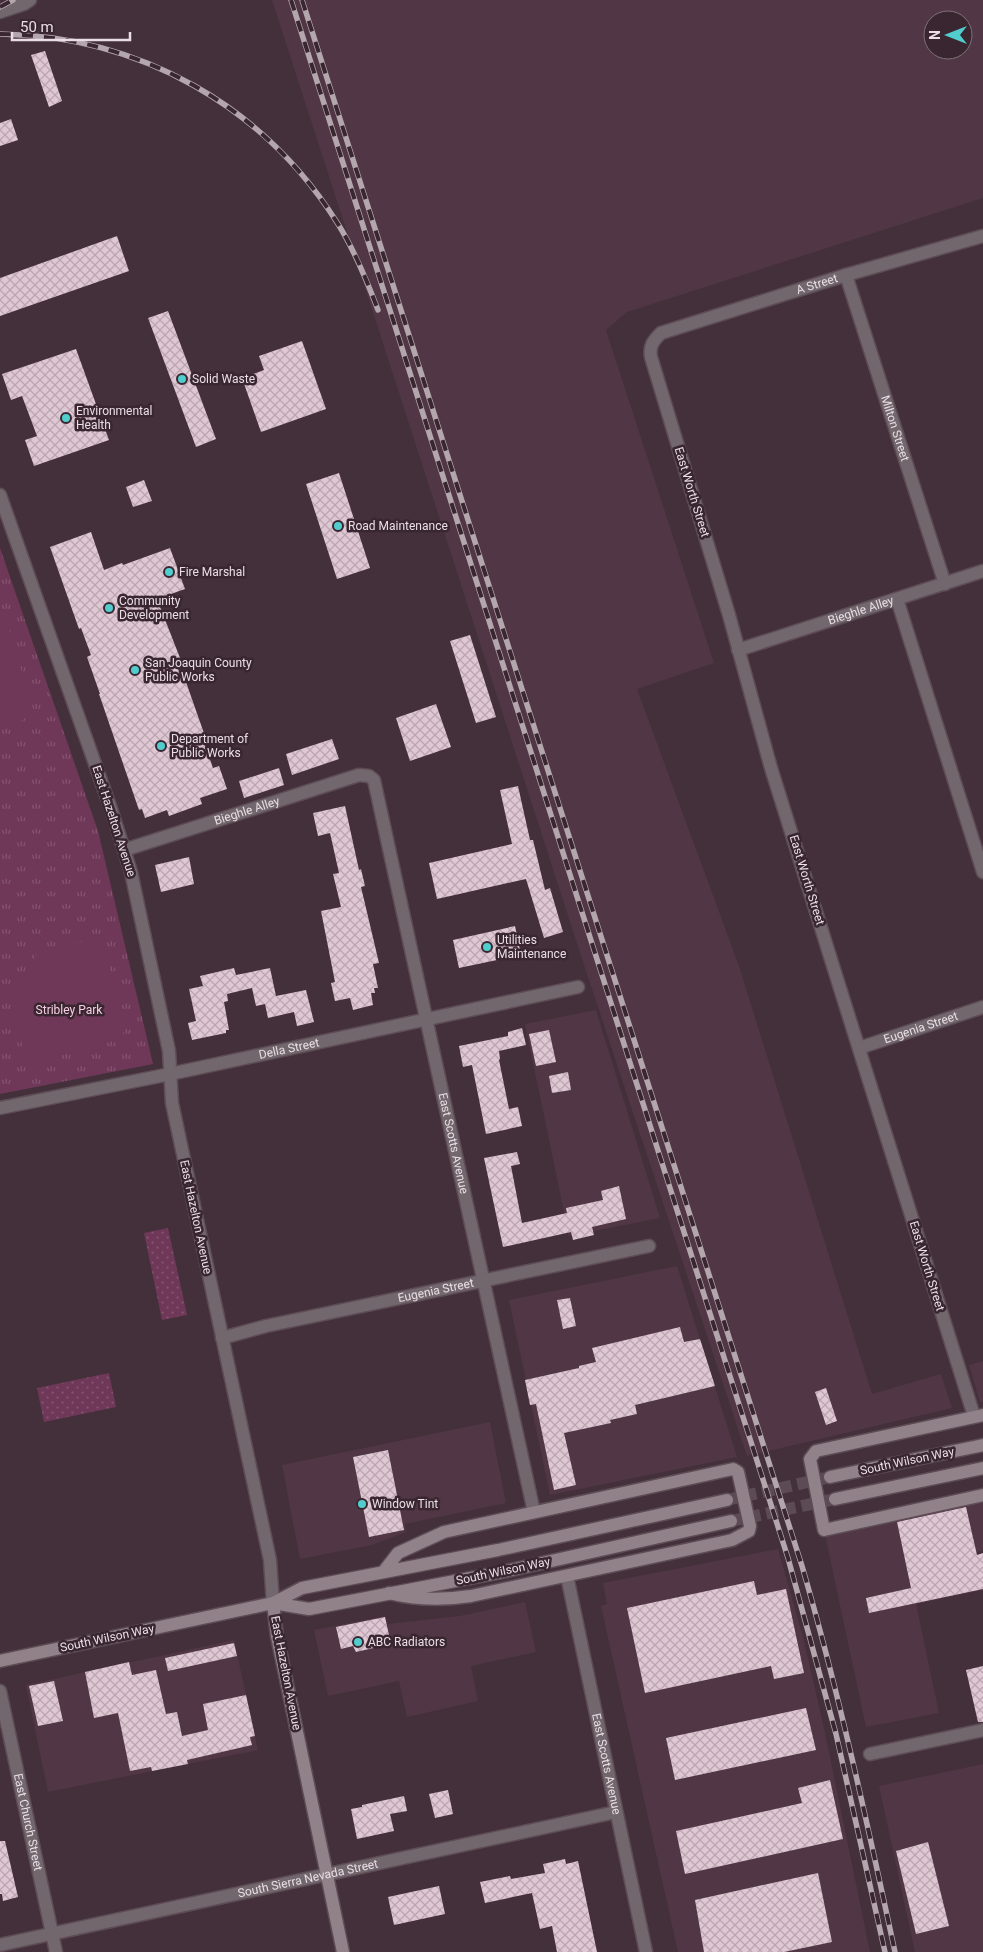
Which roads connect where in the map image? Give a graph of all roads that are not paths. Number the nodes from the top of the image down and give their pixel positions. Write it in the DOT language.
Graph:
graph roads {
  1 [pos="30,0"];
  2 [pos="0,12"];
  3 [pos="983,236"];
  4 [pos="846,275"];
  5 [pos="653,341"];
  6 [pos="0,495"];
  7 [pos="983,571"];
  8 [pos="945,584"];
  9 [pos="897,599"];
  10 [pos="738,650"];
  11 [pos="369,776"];
  12 [pos="124,850"];
  13 [pos="983,872"];
  14 [pos="578,987"];
  15 [pos="983,1007"];
  16 [pos="428,1019"];
  17 [pos="859,1048"];
  18 [pos="170,1074"];
  19 [pos="0,1108"];
  20 [pos="649,1246"];
  21 [pos="484,1281"];
  22 [pos="222,1338"];
  23 [pos="979,1415"];
  24 [pos="983,1445"];
  25 [pos="983,1468"];
  26 [pos="830,1478"];
  27 [pos="983,1495"];
  28 [pos="835,1499"];
  29 [pos="727,1500"];
  30 [pos="534,1512"];
  31 [pos="732,1521"];
  32 [pos="384,1571"];
  33 [pos="567,1576"];
  34 [pos="389,1593"];
  35 [pos="273,1603"];
  36 [pos="0,1661"];
  37 [pos="0,1692"];
  38 [pos="983,1730"];
  39 [pos="870,1754"];
  40 [pos="616,1812"];
  41 [pos="327,1874"];
  42 [pos="52,1934"];
  43 [pos="0,1945"];
  44 [pos="56,1952"];
  45 [pos="343,1952"];
  46 [pos="646,1952"];
  1 -- 2 [label="street"];
  3 -- 4 [label="street, A Street"];
  4 -- 5 [label="street, A Street"];
  4 -- 8 [label="street, Milton Street"];
  5 -- 10 [label="street, East Worth Street"];
  6 -- 12 [label="street, East Hazelton Avenue"];
  7 -- 8 [label="street, Bieghle Alley"];
  8 -- 9 [label="street, Bieghle Alley"];
  9 -- 10 [label="street, Bieghle Alley"];
  9 -- 13 [label="street"];
  10 -- 17 [label="street, East Worth Street"];
  11 -- 12 [label="street, Bieghle Alley"];
  11 -- 16 [label="street, East Scotts Avenue"];
  12 -- 18 [label="street, East Hazelton Avenue"];
  14 -- 16 [label="street, Della Street"];
  15 -- 17 [label="street, Eugenia Street"];
  16 -- 18 [label="street, Della Street"];
  16 -- 21 [label="street, East Scotts Avenue"];
  17 -- 23 [label="street, East Worth Street"];
  18 -- 19 [label="street, Della Street"];
  18 -- 22 [label="street, East Hazelton Avenue"];
  20 -- 21 [label="street, Eugenia Street"];
  21 -- 22 [label="street, Eugenia Street"];
  21 -- 30 [label="street, East Scotts Avenue"];
  22 -- 35 [label="street, East Hazelton Avenue"];
  23 -- 27 [label="main road"];
  24 -- 26 [label="main road, South Wilson Way"];
  25 -- 28 [label="main road, South Wilson Way"];
  29 -- 32 [label="main road, South Wilson Way"];
  30 -- 32 [label="main road"];
  30 -- 33 [label="main road"];
  31 -- 34 [label="main road, South Wilson Way"];
  32 -- 35 [label="main road, South Wilson Way"];
  33 -- 34 [label="main road"];
  33 -- 40 [label="street, East Scotts Avenue"];
  34 -- 35 [label="main road, South Wilson Way"];
  35 -- 36 [label="main road, South Wilson Way"];
  35 -- 41 [label="main road, East Hazelton Avenue"];
  37 -- 42 [label="street, East Church Street"];
  38 -- 39 [label="street"];
  40 -- 41 [label="street, South Sierra Nevada Street"];
  40 -- 46 [label="street, East Scotts Avenue"];
  41 -- 42 [label="street, South Sierra Nevada Street"];
  41 -- 45 [label="main road, East Hazelton Avenue"];
  42 -- 43 [label="street, South Sierra Nevada Street"];
  42 -- 44 [label="street, East Church Street"];
}
